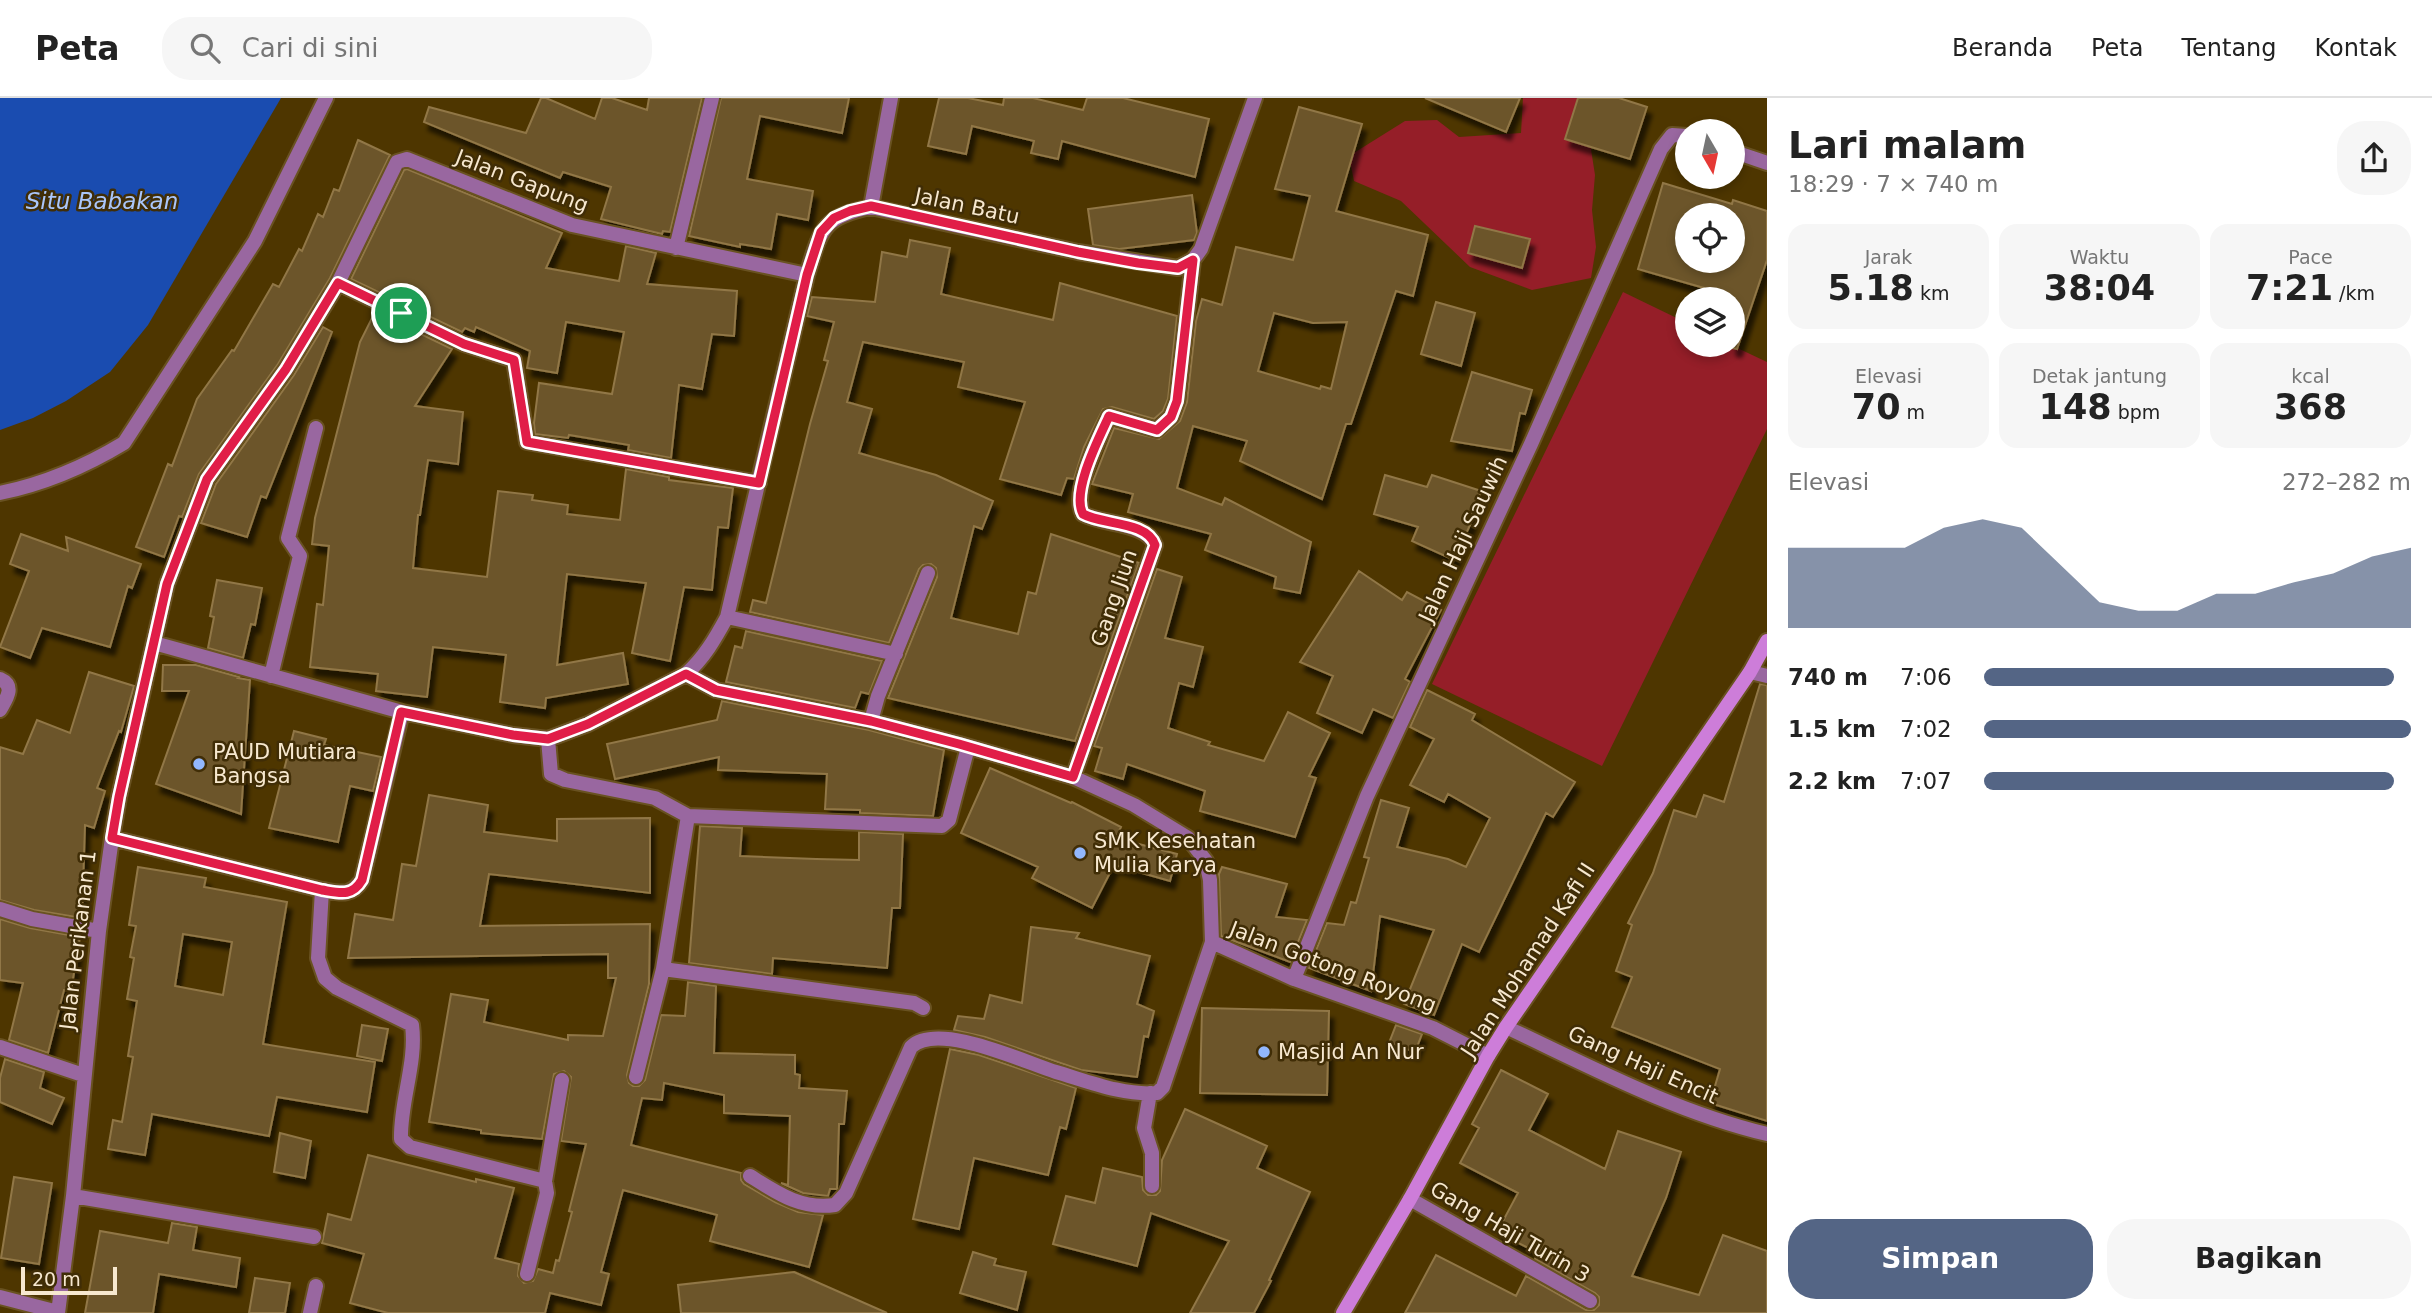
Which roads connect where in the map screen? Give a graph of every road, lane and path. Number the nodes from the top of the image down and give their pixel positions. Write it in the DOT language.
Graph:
graph roads {
  1 [pos="327,98"];
  2 [pos="712,98"];
  3 [pos="891,98"];
  4 [pos="1255,98"];
  5 [pos="1675,135"];
  6 [pos="1745,155"];
  7 [pos="1767,163"];
  8 [pos="871,206"];
  9 [pos="676,248"];
  10 [pos="1193,260"];
  11 [pos="807,275"];
  12 [pos="338,283"];
  13 [pos="316,428"];
  14 [pos="759,483"];
  15 [pos="0,493"];
  16 [pos="928,573"];
  17 [pos="727,617"];
  18 [pos="1767,641"];
  19 [pos="154,643"];
  20 [pos="896,653"];
  21 [pos="1750,672"];
  22 [pos="686,674"];
  23 [pos="271,676"];
  24 [pos="1767,676"];
  25 [pos="0,679"];
  26 [pos="0,710"];
  27 [pos="401,712"];
  28 [pos="871,721"];
  29 [pos="548,739"];
  30 [pos="968,747"];
  31 [pos="1073,777"];
  32 [pos="688,816"];
  33 [pos="112,838"];
  34 [pos="322,890"];
  35 [pos="0,909"];
  36 [pos="99,931"];
  37 [pos="1212,942"];
  38 [pos="663,969"];
  39 [pos="1294,979"];
  40 [pos="923,1008"];
  41 [pos="1506,1027"];
  42 [pos="0,1048"];
  43 [pos="1488,1056"];
  44 [pos="83,1075"];
  45 [pos="636,1077"];
  46 [pos="562,1080"];
  47 [pos="1150,1093"];
  48 [pos="1767,1134"];
  49 [pos="750,1176"];
  50 [pos="545,1181"];
  51 [pos="1152,1186"];
  52 [pos="73,1196"];
  53 [pos="1410,1199"];
  54 [pos="314,1237"];
  55 [pos="527,1274"];
  56 [pos="316,1286"];
  57 [pos="0,1297"];
  58 [pos="1590,1301"];
  59 [pos="58,1312"];
  60 [pos="1345,1312"];
  61 [pos="310,1313"];
  1 -- 15 [label="street"];
  2 -- 9 [label="street"];
  3 -- 8 [label="street"];
  4 -- 10 [label="street"];
  5 -- 39 [label="street, Jalan Haji Sauwih"];
  6 -- 7 [label="street"];
  8 -- 10 [label="street, Jalan Batu"];
  8 -- 11 [label="street, Jalan Batu"];
  9 -- 11 [label="street, Jalan Gapung"];
  9 -- 12 [label="street, Jalan Gapung"];
  10 -- 31 [label="street, Gang Jiun"];
  11 -- 14 [label="street, Jalan Batu"];
  12 -- 14 [label="street"];
  12 -- 19 [label="street"];
  13 -- 23 [label="street"];
  14 -- 17 [label="street"];
  16 -- 20 [label="street"];
  17 -- 20 [label="street"];
  17 -- 22 [label="street"];
  18 -- 21 [label="main road, Jalan Mohamad Kafi II"];
  19 -- 23 [label="street"];
  19 -- 33 [label="street"];
  20 -- 28 [label="street"];
  21 -- 24 [label="street"];
  21 -- 41 [label="main road, Jalan Mohamad Kafi II"];
  22 -- 28 [label="street, Jalan Gotong Royong"];
  22 -- 29 [label="street"];
  23 -- 27 [label="street"];
  25 -- 26 [label="street"];
  27 -- 29 [label="street"];
  27 -- 34 [label="street, Jalan Perikanan 1"];
  28 -- 30 [label="street, Jalan Gotong Royong"];
  29 -- 32 [label="street"];
  30 -- 31 [label="street, Jalan Gotong Royong"];
  30 -- 32 [label="street"];
  31 -- 37 [label="street, Jalan Gotong Royong"];
  32 -- 38 [label="street"];
  33 -- 34 [label="street, Jalan Perikanan 1"];
  33 -- 36 [label="street, Jalan Perikanan 1"];
  34 -- 50 [label="street"];
  35 -- 36 [label="street"];
  36 -- 44 [label="street, Jalan Perikanan 1"];
  37 -- 39 [label="street, Jalan Gotong Royong"];
  37 -- 47 [label="street"];
  38 -- 40 [label="street"];
  38 -- 45 [label="street"];
  39 -- 43 [label="street, Jalan Gotong Royong"];
  41 -- 43 [label="main road, Jalan Mohamad Kafi II"];
  41 -- 48 [label="street, Gang Haji Encit"];
  42 -- 44 [label="street"];
  43 -- 53 [label="main road, Jalan Mohamad Kafi II"];
  44 -- 52 [label="street, Jalan Perikanan 1"];
  46 -- 50 [label="street"];
  47 -- 49 [label="street"];
  47 -- 51 [label="street"];
  50 -- 55 [label="street"];
  52 -- 54 [label="street"];
  52 -- 59 [label="street, Jalan Perikanan 1"];
  53 -- 58 [label="street, Gang Haji Turin 3"];
  53 -- 60 [label="main road, Jalan Mohamad Kafi II"];
  56 -- 61 [label="street"];
  57 -- 59 [label="street"];
}
